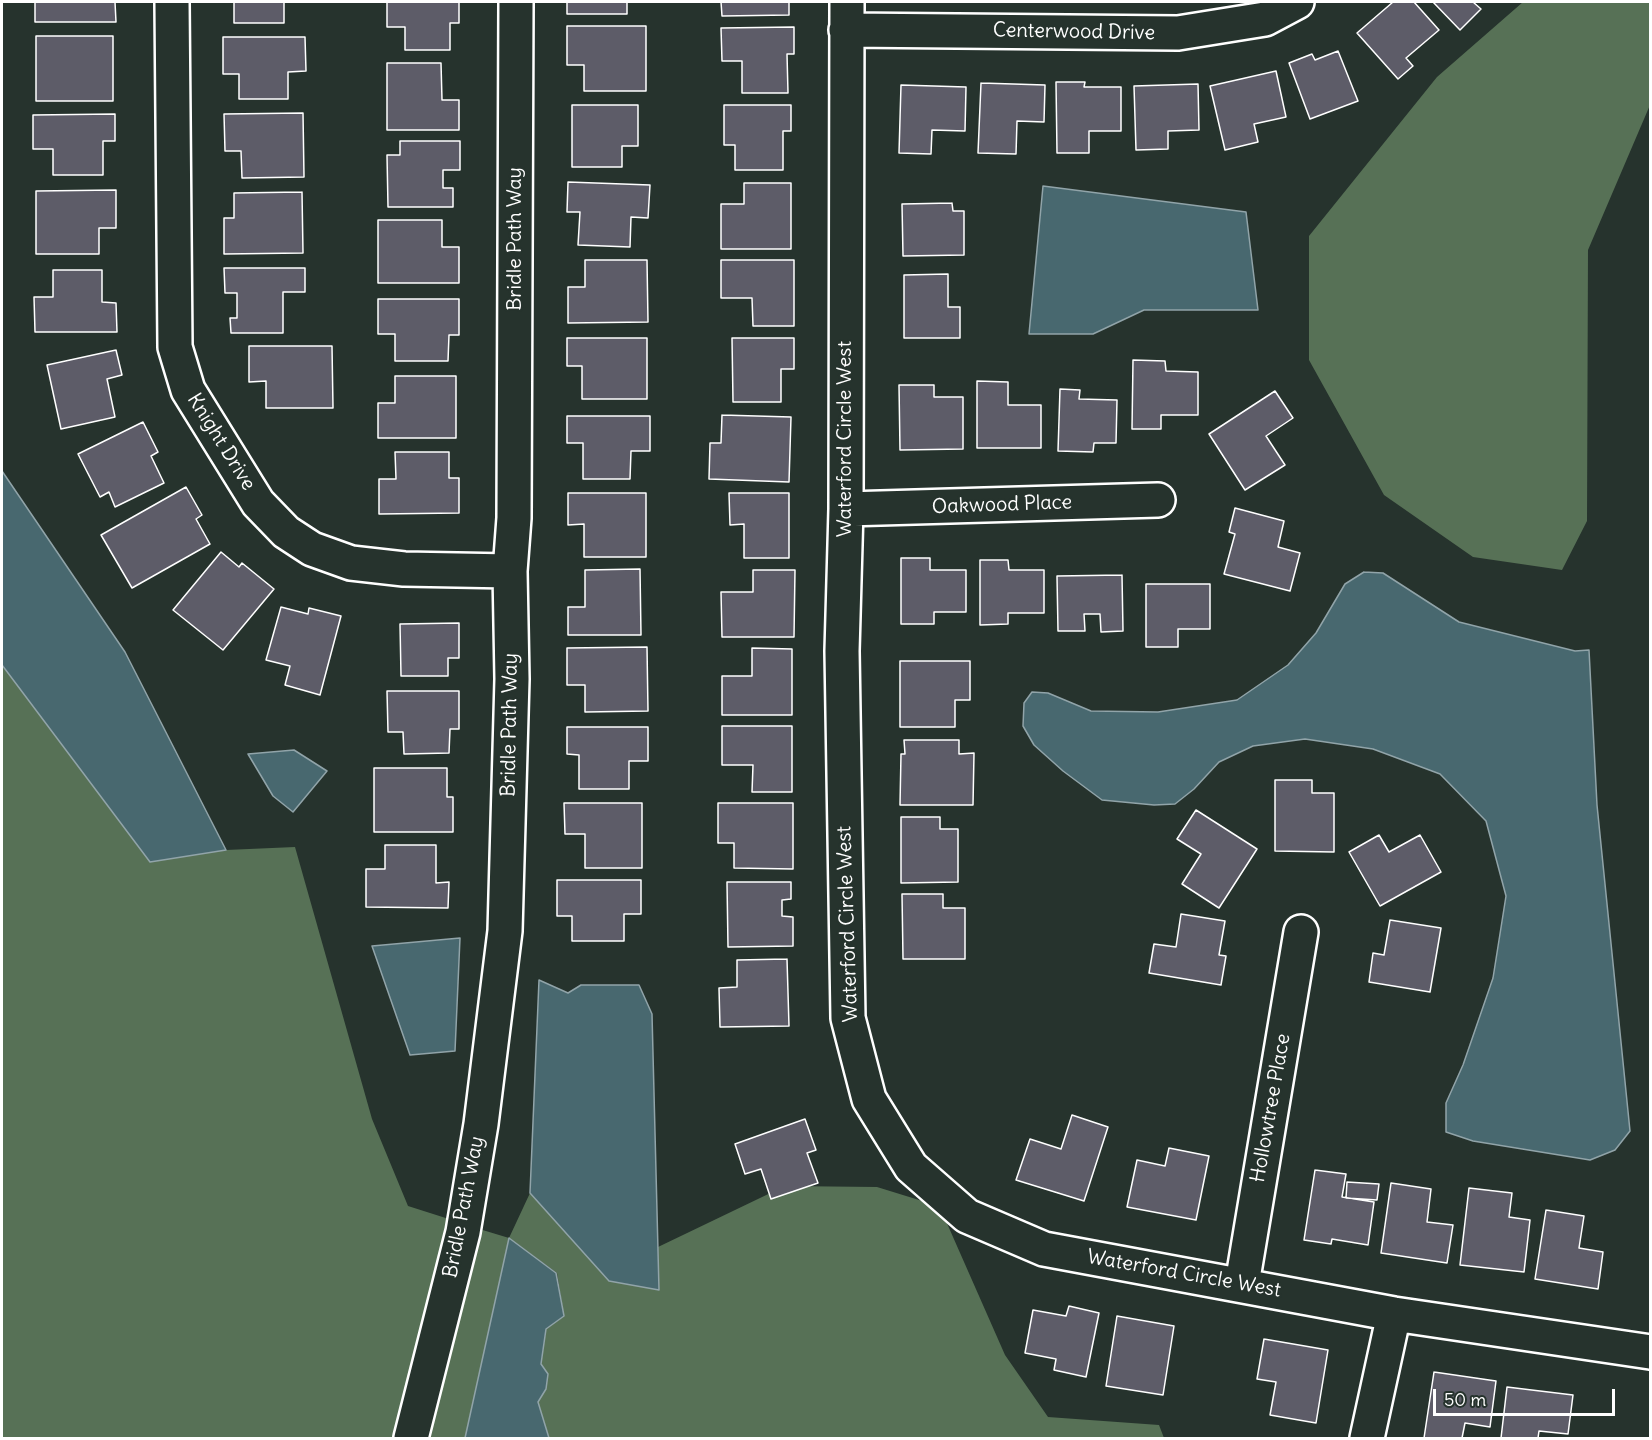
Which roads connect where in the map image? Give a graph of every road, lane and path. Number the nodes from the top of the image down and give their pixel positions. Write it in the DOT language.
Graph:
graph roads {
  1 [pos="172,2"];
  2 [pos="516,2"];
  3 [pos="1297,2"];
  4 [pos="846,16"];
  5 [pos="1158,500"];
  6 [pos="846,509"];
  7 [pos="510,571"];
  8 [pos="1301,932"];
  9 [pos="1242,1284"];
  10 [pos="1394,1314"];
  11 [pos="1650,1352"];
  12 [pos="411,1438"];
  13 [pos="1367,1438"];
  1 -- 7 [label="street, Knight Drive"];
  2 -- 7 [label="street, Bridle Path Way"];
  3 -- 4 [label="street, Centerwood Drive"];
  4 -- 6 [label="street, Waterford Circle West"];
  5 -- 6 [label="street, Oakwood Place"];
  6 -- 9 [label="street, Waterford Circle West"];
  7 -- 12 [label="street, Bridle Path Way"];
  8 -- 9 [label="street, Hollowtree Place"];
  9 -- 10 [label="street, Waterford Circle West"];
  10 -- 11 [label="street, Waterford Circle West"];
  10 -- 13 [label="street"];
}
